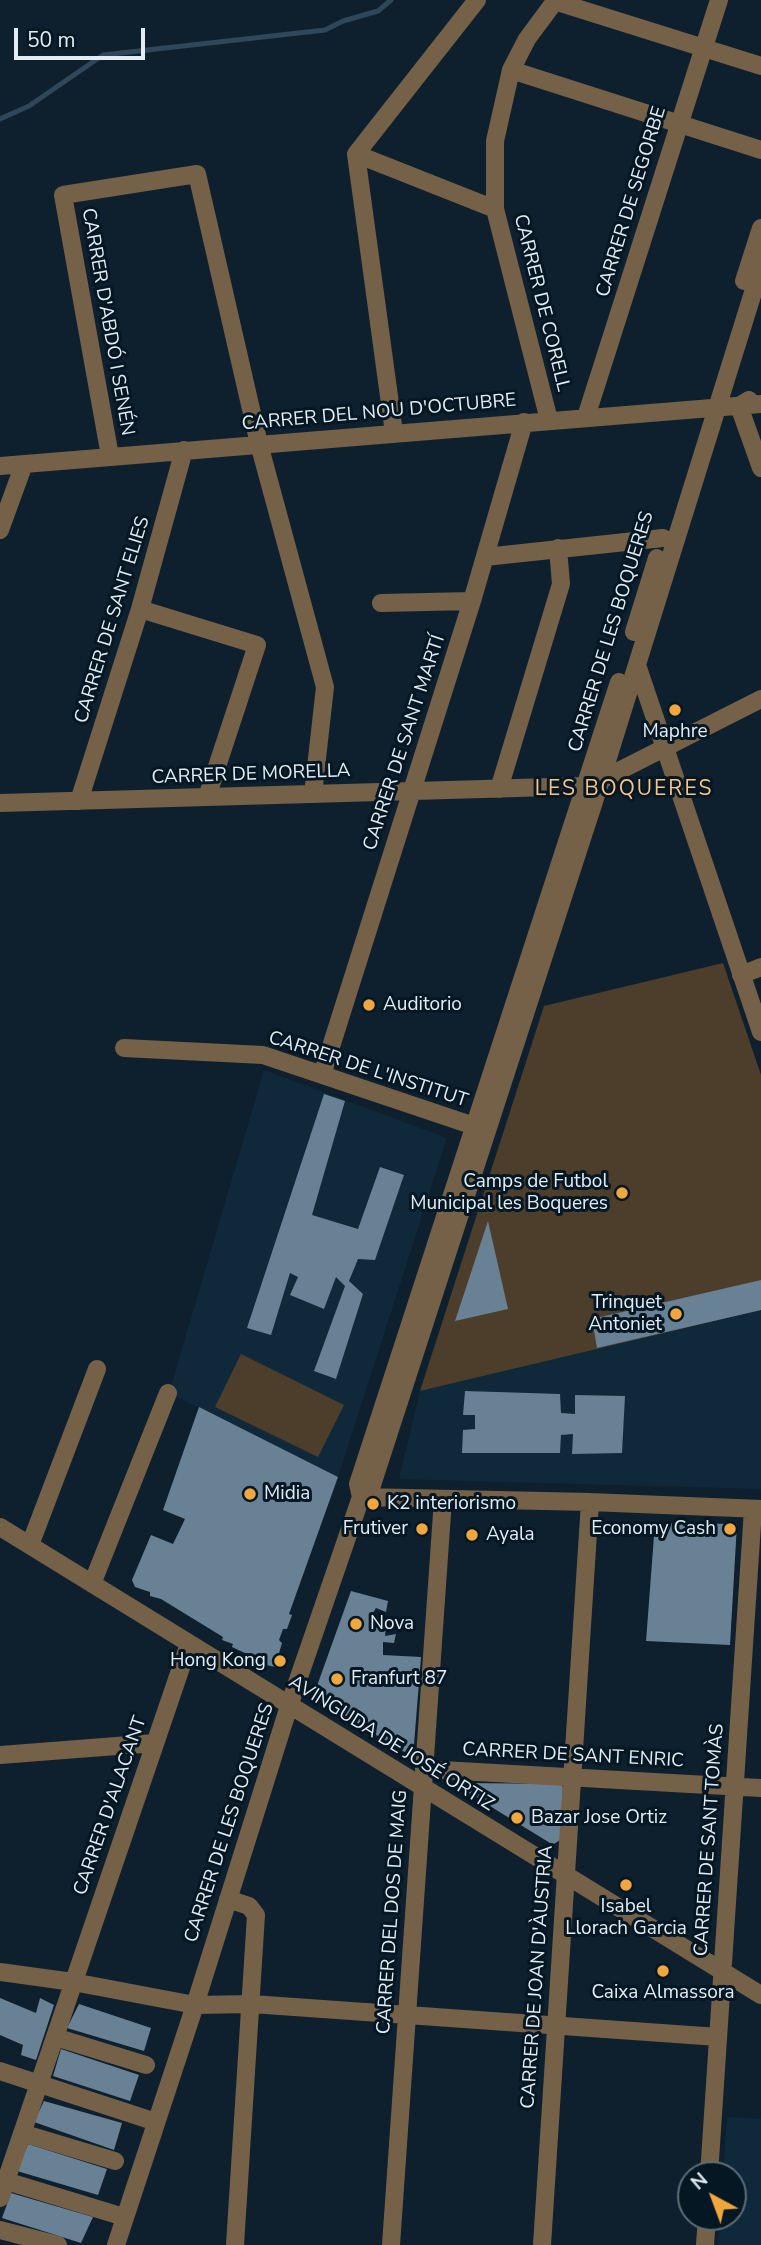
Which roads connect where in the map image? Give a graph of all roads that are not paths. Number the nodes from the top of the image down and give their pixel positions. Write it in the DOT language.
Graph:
graph roads {
  1 [pos="477,0"];
  2 [pos="719,0"];
  3 [pos="555,1"];
  4 [pos="703,48"];
  5 [pos="761,66"];
  6 [pos="511,70"];
  7 [pos="679,124"];
  8 [pos="761,150"];
  9 [pos="356,154"];
  10 [pos="495,209"];
  11 [pos="761,228"];
  12 [pos="761,267"];
  13 [pos="761,394"];
  14 [pos="761,404"];
  15 [pos="739,406"];
  16 [pos="710,408"];
  17 [pos="586,417"];
  18 [pos="549,420"];
  19 [pos="524,422"];
  20 [pos="394,433"];
  21 [pos="259,444"];
  22 [pos="184,450"];
  23 [pos="110,456"];
  24 [pos="24,464"];
  25 [pos="0,466"];
  26 [pos="761,468"];
  27 [pos="0,530"];
  28 [pos="663,538"];
  29 [pos="558,548"];
  30 [pos="485,557"];
  31 [pos="472,601"];
  32 [pos="381,603"];
  33 [pos="140,609"];
  34 [pos="637,665"];
  35 [pos="761,699"];
  36 [pos="664,749"];
  37 [pos="594,783"];
  38 [pos="499,789"];
  39 [pos="411,791"];
  40 [pos="313,794"];
  41 [pos="208,797"];
  42 [pos="79,801"];
  43 [pos="0,803"];
  44 [pos="761,967"];
  45 [pos="741,975"];
  46 [pos="761,1032"];
  47 [pos="124,1048"];
  48 [pos="322,1075"];
  49 [pos="480,1128"];
  50 [pos="97,1369"];
  51 [pos="168,1393"];
  52 [pos="360,1497"];
  53 [pos="443,1499"];
  54 [pos="590,1502"];
  55 [pos="757,1509"];
  56 [pos="0,1527"];
  57 [pos="30,1545"];
  58 [pos="92,1584"];
  59 [pos="189,1644"];
  60 [pos="289,1706"];
  61 [pos="156,1743"];
  62 [pos="0,1755"];
  63 [pos="424,1769"];
  64 [pos="572,1777"];
  65 [pos="735,1786"];
  66 [pos="761,1788"];
  67 [pos="423,1789"];
  68 [pos="565,1876"];
  69 [pos="228,1899"];
  70 [pos="0,1972"];
  71 [pos="723,1972"];
  72 [pos="73,1982"];
  73 [pos="761,1995"];
  74 [pos="251,2004"];
  75 [pos="195,2005"];
  76 [pos="407,2015"];
  77 [pos="556,2025"];
  78 [pos="55,2037"];
  79 [pos="718,2037"];
  80 [pos="146,2065"];
  81 [pos="0,2071"];
  82 [pos="39,2083"];
  83 [pos="156,2122"];
  84 [pos="22,2133"];
  85 [pos="115,2161"];
  86 [pos="710,2161"];
  87 [pos="3,2189"];
  88 [pos="124,2217"];
  89 [pos="0,2231"];
  90 [pos="58,2245"];
  91 [pos="116,2245"];
  92 [pos="235,2245"];
  93 [pos="391,2245"];
  94 [pos="542,2245"];
  1 -- 9 [label="street"];
  2 -- 4 [label="street, CARRER DE SEGORBE"];
  3 -- 4 [label="street"];
  3 -- 6 [label="street, CARRER DE CORELL"];
  4 -- 5 [label="street"];
  4 -- 7 [label="street, CARRER DE SEGORBE"];
  6 -- 7 [label="street"];
  6 -- 10 [label="street, CARRER DE CORELL"];
  7 -- 8 [label="street"];
  7 -- 17 [label="street, CARRER DE SEGORBE"];
  9 -- 10 [label="street"];
  9 -- 20 [label="street"];
  10 -- 18 [label="street, CARRER DE CORELL"];
  11 -- 16 [label="street, CARRER DE LES BOQUERES"];
  12 -- 16 [label="street, CARRER DE LES BOQUERES"];
  13 -- 15 [label="street"];
  14 -- 15 [label="street, CARRER DEL NOU D'OCTUBRE"];
  15 -- 16 [label="street, CARRER DEL NOU D'OCTUBRE"];
  15 -- 26 [label="street"];
  16 -- 17 [label="street, CARRER DEL NOU D'OCTUBRE"];
  16 -- 28 [label="street, CARRER DE LES BOQUERES"];
  16 -- 34 [label="street, CARRER DE LES BOQUERES"];
  17 -- 18 [label="street, CARRER DEL NOU D'OCTUBRE"];
  18 -- 19 [label="street, CARRER DEL NOU D'OCTUBRE"];
  19 -- 20 [label="street, CARRER DEL NOU D'OCTUBRE"];
  19 -- 30 [label="street, CARRER DE SANT MARTÍ"];
  20 -- 21 [label="street, CARRER DEL NOU D'OCTUBRE"];
  21 -- 22 [label="street, CARRER DEL NOU D'OCTUBRE"];
  21 -- 23 [label="street, CARRER D'ABDÓ I SENÉN"];
  21 -- 40 [label="street"];
  22 -- 23 [label="street, CARRER DEL NOU D'OCTUBRE"];
  22 -- 33 [label="street, CARRER DE SANT ELIES"];
  23 -- 24 [label="street, CARRER DEL NOU D'OCTUBRE"];
  24 -- 25 [label="street, CARRER DEL NOU D'OCTUBRE"];
  24 -- 27 [label="street"];
  28 -- 29 [label="street"];
  28 -- 37 [label="street, CARRER DE LES BOQUERES"];
  29 -- 30 [label="street"];
  29 -- 38 [label="street"];
  30 -- 31 [label="street, CARRER DE SANT MARTÍ"];
  31 -- 32 [label="street"];
  31 -- 39 [label="street, CARRER DE SANT MARTÍ"];
  33 -- 41 [label="street"];
  33 -- 42 [label="street, CARRER DE SANT ELIES"];
  34 -- 36 [label="street"];
  34 -- 37 [label="street, CARRER DE LES BOQUERES"];
  35 -- 36 [label="street"];
  36 -- 37 [label="street"];
  36 -- 45 [label="street"];
  37 -- 38 [label="street, CARRER DE MORELLA"];
  37 -- 49 [label="street, CARRER DE LES BOQUERES"];
  38 -- 39 [label="street, CARRER DE MORELLA"];
  39 -- 40 [label="street, CARRER DE MORELLA"];
  39 -- 48 [label="street, CARRER DE SANT MARTÍ"];
  40 -- 41 [label="street, CARRER DE MORELLA"];
  41 -- 42 [label="street, CARRER DE MORELLA"];
  42 -- 43 [label="street, CARRER DE MORELLA"];
  44 -- 45 [label="street"];
  45 -- 46 [label="street"];
  47 -- 48 [label="street, CARRER DE L'INSTITUT"];
  48 -- 49 [label="street, CARRER DE L'INSTITUT"];
  49 -- 52 [label="street, CARRER DE LES BOQUERES"];
  50 -- 57 [label="street"];
  51 -- 58 [label="street"];
  52 -- 53 [label="street"];
  52 -- 60 [label="street, CARRER DE LES BOQUERES"];
  53 -- 54 [label="street"];
  53 -- 63 [label="street, CARRER DEL DOS DE MAIG"];
  54 -- 55 [label="street"];
  54 -- 64 [label="street, CARRER DE JOAN D'ÀUSTRIA"];
  55 -- 65 [label="street, CARRER DE SANT TOMÀS"];
  56 -- 57 [label="street, AVINGUDA DE JOSÉ ORTIZ"];
  57 -- 58 [label="street, AVINGUDA DE JOSÉ ORTIZ"];
  58 -- 59 [label="street, AVINGUDA DE JOSÉ ORTIZ"];
  59 -- 60 [label="street, AVINGUDA DE JOSÉ ORTIZ"];
  59 -- 61 [label="street, CARRER D'ALACANT"];
  60 -- 67 [label="street, AVINGUDA DE JOSÉ ORTIZ"];
  60 -- 69 [label="street, CARRER DE LES BOQUERES"];
  61 -- 62 [label="street"];
  61 -- 72 [label="street, CARRER D'ALACANT"];
  63 -- 64 [label="street, CARRER DE SANT ENRIC"];
  63 -- 67 [label="street, CARRER DEL DOS DE MAIG"];
  64 -- 65 [label="street, CARRER DE SANT ENRIC"];
  64 -- 68 [label="street, CARRER DE JOAN D'ÀUSTRIA"];
  65 -- 66 [label="street, CARRER DE SANT ENRIC"];
  65 -- 71 [label="street, CARRER DE SANT TOMÀS"];
  67 -- 68 [label="street, AVINGUDA DE JOSÉ ORTIZ"];
  67 -- 76 [label="street, CARRER DEL DOS DE MAIG"];
  68 -- 71 [label="street, AVINGUDA DE JOSÉ ORTIZ"];
  68 -- 77 [label="street, CARRER DE JOAN D'ÀUSTRIA"];
  69 -- 74 [label="street"];
  69 -- 75 [label="street, CARRER DE LES BOQUERES"];
  70 -- 72 [label="street"];
  71 -- 73 [label="street, AVINGUDA DE JOSÉ ORTIZ"];
  71 -- 79 [label="street, CARRER DE SANT TOMÀS"];
  72 -- 75 [label="street"];
  72 -- 78 [label="street"];
  74 -- 75 [label="street"];
  74 -- 76 [label="street"];
  74 -- 92 [label="street"];
  75 -- 83 [label="street, CARRER DE LES BOQUERES"];
  76 -- 77 [label="street"];
  76 -- 93 [label="street, CARRER DEL DOS DE MAIG"];
  77 -- 79 [label="street"];
  77 -- 94 [label="street, CARRER DE JOAN D'ÀUSTRIA"];
  78 -- 80 [label="street"];
  78 -- 82 [label="street"];
  79 -- 86 [label="street, CARRER DE SANT TOMÀS"];
  81 -- 82 [label="street"];
  82 -- 83 [label="street"];
  82 -- 84 [label="street"];
  83 -- 88 [label="street, CARRER DE LES BOQUERES"];
  84 -- 85 [label="street"];
  84 -- 87 [label="street"];
  87 -- 88 [label="street"];
  88 -- 91 [label="street, CARRER DE LES BOQUERES"];
  89 -- 90 [label="street"];
}
